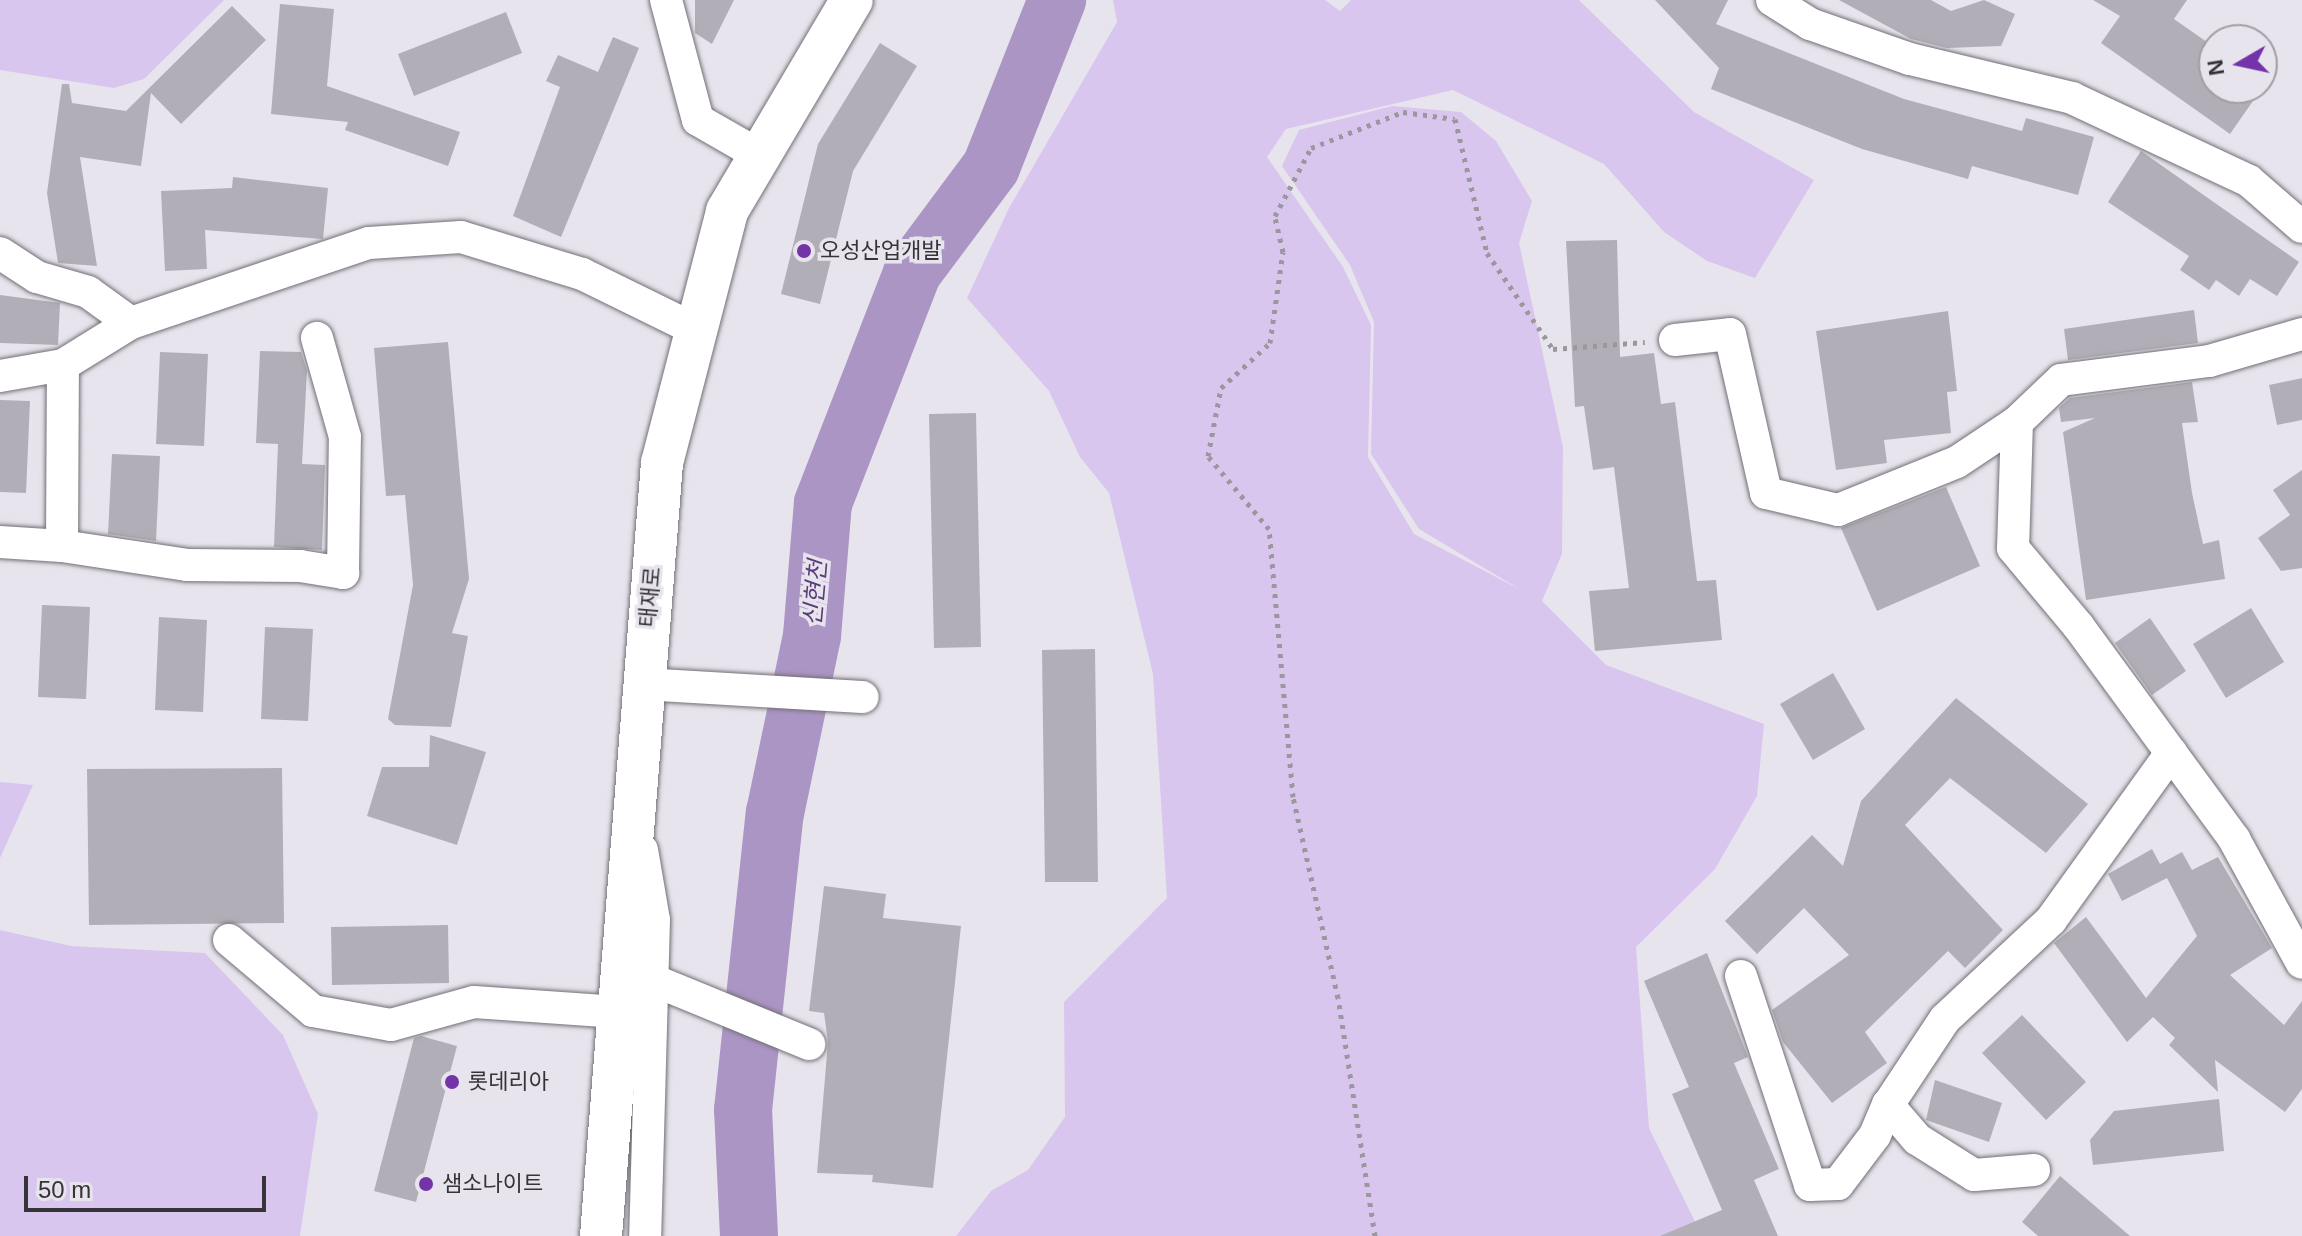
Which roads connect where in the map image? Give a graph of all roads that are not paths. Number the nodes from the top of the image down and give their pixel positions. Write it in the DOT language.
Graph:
graph roads {
  1 [pos="666,0"];
  2 [pos="829,0"];
  3 [pos="852,0"];
  4 [pos="1772,0"];
  5 [pos="745,147"];
  6 [pos="2302,227"];
  7 [pos="0,253"];
  8 [pos="131,323"];
  9 [pos="682,323"];
  10 [pos="2302,334"];
  11 [pos="317,338"];
  12 [pos="1675,340"];
  13 [pos="63,365"];
  14 [pos="0,376"];
  15 [pos="2017,422"];
  16 [pos="0,542"];
  17 [pos="62,546"];
  18 [pos="642,684"];
  19 [pos="863,697"];
  20 [pos="2171,753"];
  21 [pos="634,807"];
  22 [pos="229,940"];
  23 [pos="2302,963"];
  24 [pos="1741,976"];
  25 [pos="653,980"];
  26 [pos="604,1011"];
  27 [pos="809,1044"];
  28 [pos="1888,1105"];
  29 [pos="2034,1170"];
  30 [pos="589,1185"];
  31 [pos="573,1236"];
  32 [pos="586,1236"];
  33 [pos="601,1236"];
  34 [pos="645,1236"];
  1 -- 5 [label="street"];
  2 -- 5 [label="main road, 태재로"];
  3 -- 18 [label="main road, 태재로"];
  4 -- 6 [label="street"];
  5 -- 9 [label="main road, 태재로"];
  7 -- 8 [label="street"];
  8 -- 9 [label="street"];
  8 -- 13 [label="street"];
  9 -- 26 [label="main road, 태재로"];
  10 -- 15 [label="street"];
  11 -- 17 [label="street"];
  12 -- 15 [label="street"];
  13 -- 14 [label="street"];
  13 -- 17 [label="street"];
  15 -- 20 [label="street"];
  16 -- 17 [label="street"];
  18 -- 19 [label="street"];
  18 -- 21 [label="main road, 태재로"];
  20 -- 23 [label="street"];
  20 -- 28 [label="street"];
  21 -- 25 [label="street"];
  21 -- 33 [label="main road, 태재로"];
  22 -- 26 [label="street"];
  24 -- 28 [label="street"];
  25 -- 27 [label="street"];
  25 -- 34 [label="street"];
  26 -- 30 [label="main road, 태재로"];
  28 -- 29 [label="street"];
  30 -- 31 [label="main road"];
  30 -- 32 [label="main road, 태재로"];
}
